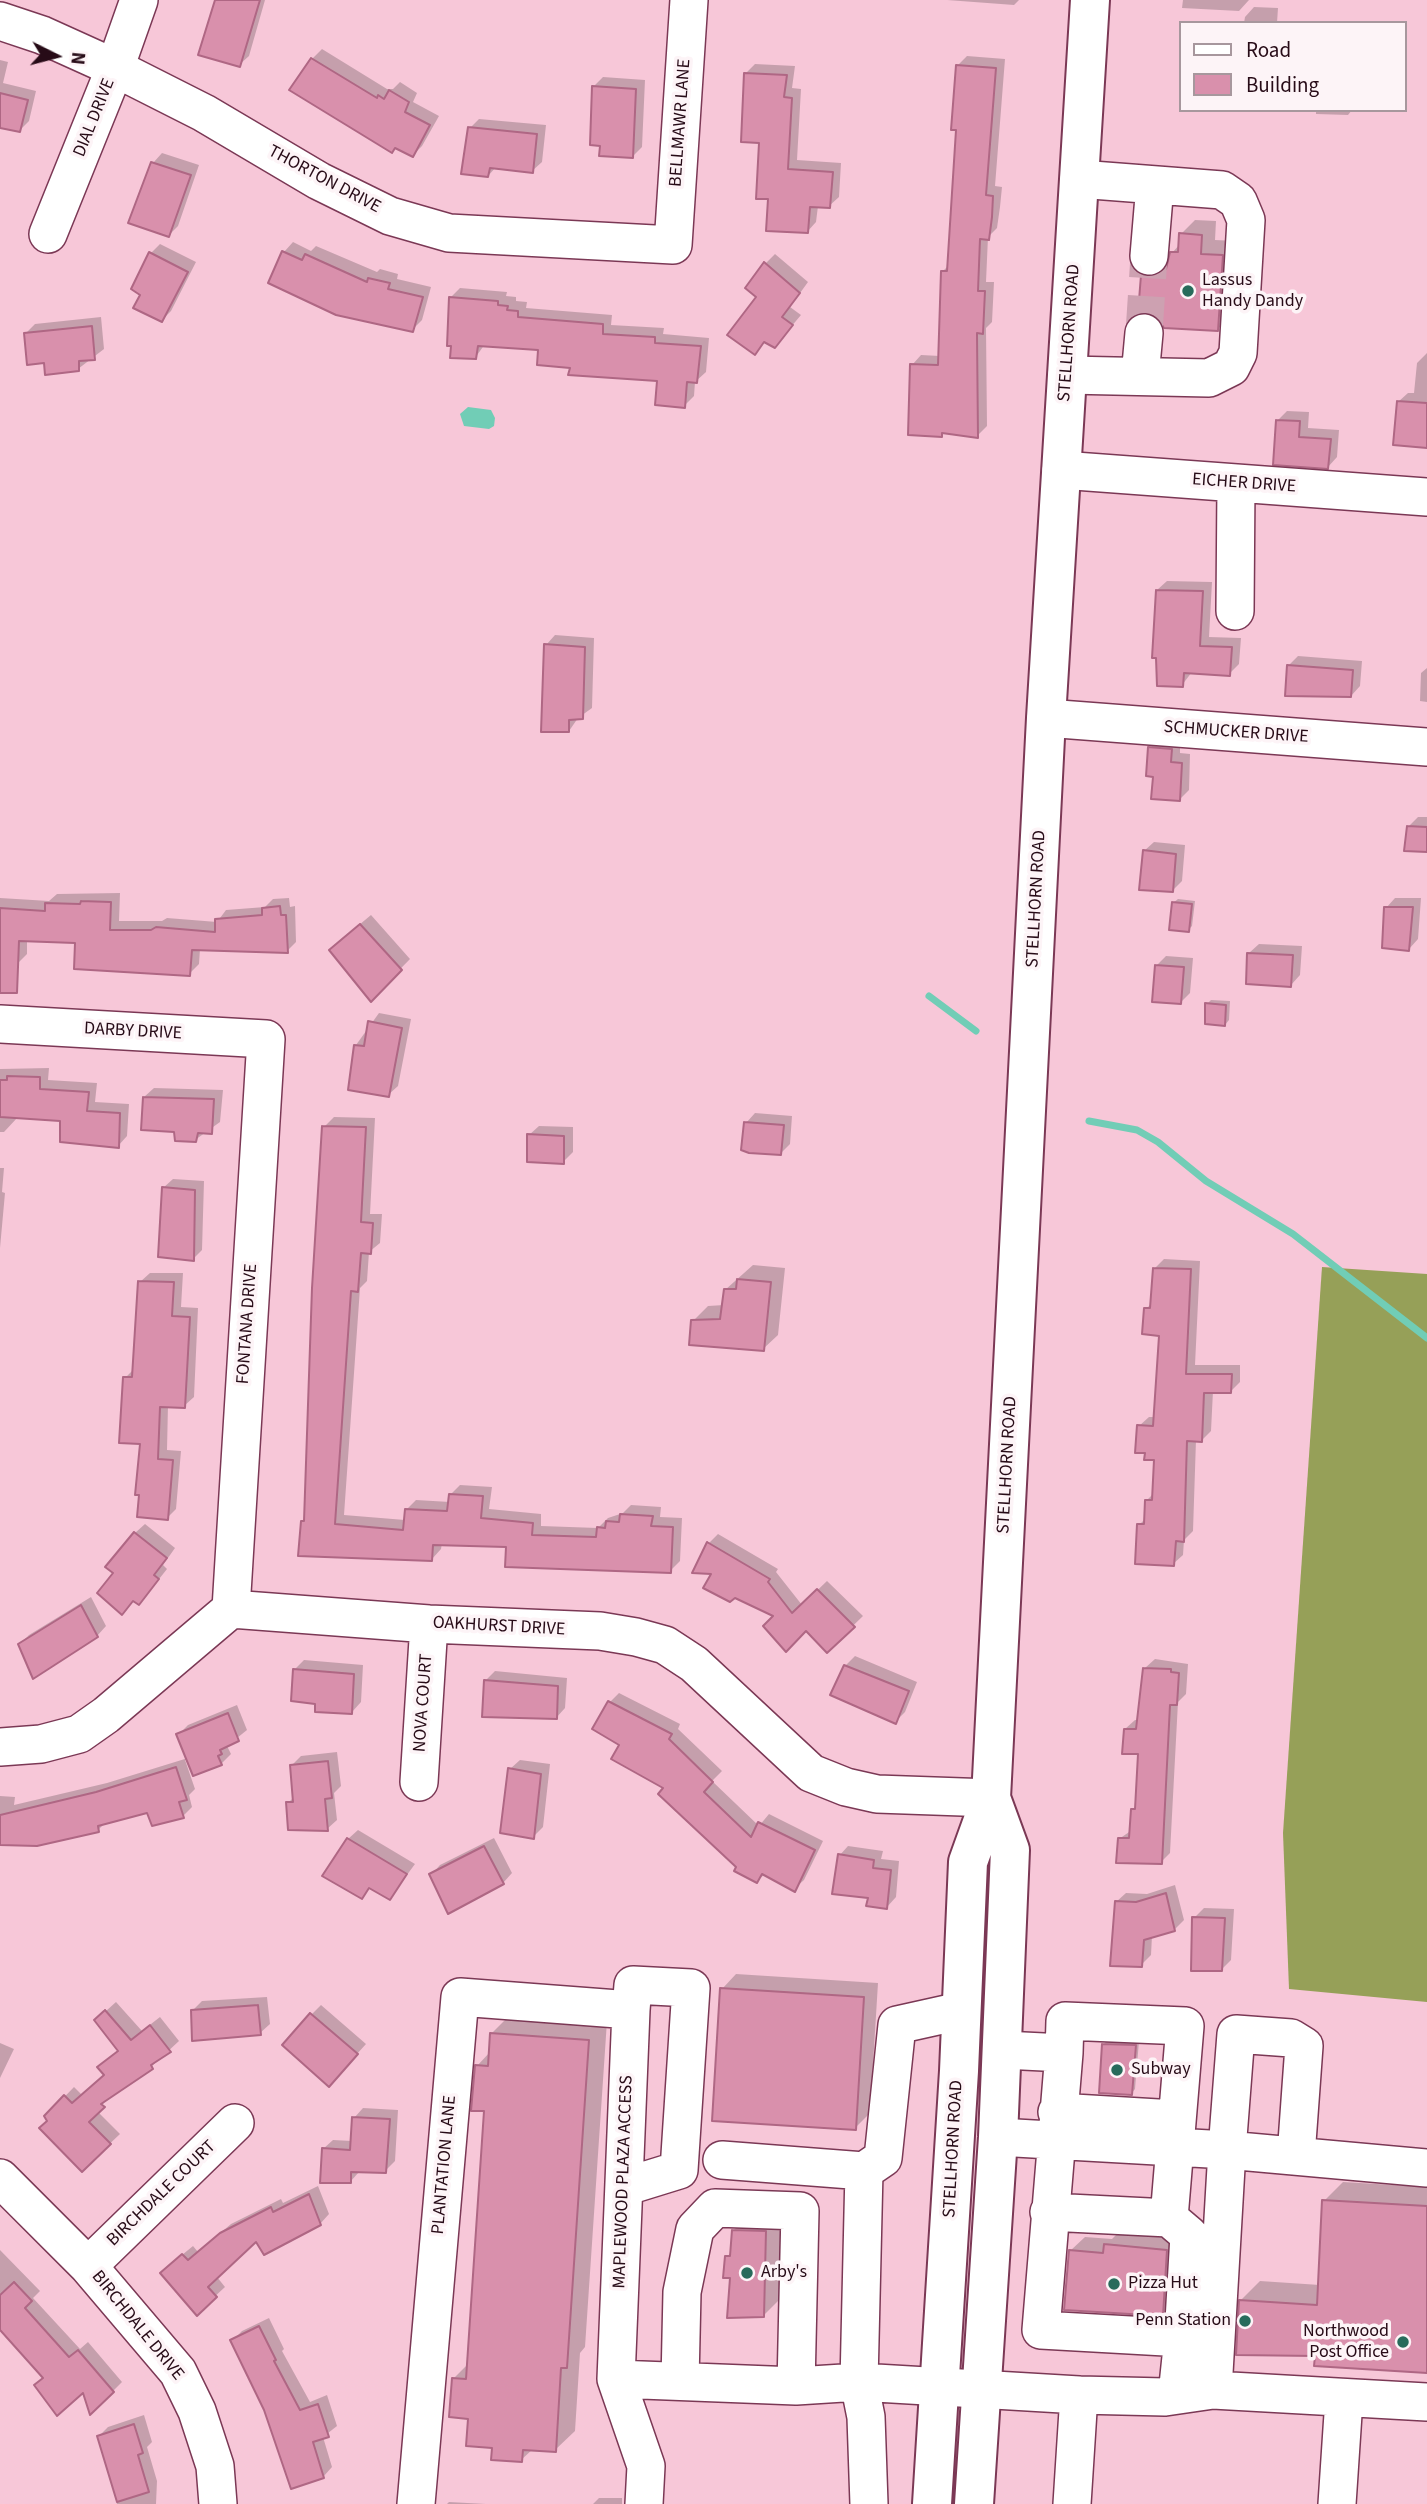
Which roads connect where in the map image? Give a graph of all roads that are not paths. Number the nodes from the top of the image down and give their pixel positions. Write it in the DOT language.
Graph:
graph roads {
  1 [pos="139,0"];
  2 [pos="689,0"];
  3 [pos="1090,0"];
  4 [pos="0,21"];
  5 [pos="115,68"];
  6 [pos="1079,179"];
  7 [pos="1155,185"];
  8 [pos="48,234"];
  9 [pos="673,245"];
  10 [pos="1149,256"];
  11 [pos="1144,333"];
  12 [pos="1068,375"];
  13 [pos="1140,376"];
  14 [pos="1061,470"];
  15 [pos="1236,483"];
  16 [pos="1427,498"];
  17 [pos="1235,611"];
  18 [pos="1046,718"];
  19 [pos="1427,747"];
  20 [pos="0,1024"];
  21 [pos="266,1040"];
  22 [pos="231,1609"];
  23 [pos="429,1624"];
  24 [pos="0,1747"];
  25 [pos="419,1782"];
  26 [pos="991,1798"];
  27 [pos="632,1997"];
  28 [pos="960,2011"];
  29 [pos="1064,2037"];
  30 [pos="1003,2050"];
  31 [pos="235,2123"];
  32 [pos="1056,2125"];
  33 [pos="1174,2132"];
  34 [pos="998,2137"];
  35 [pos="1227,2150"];
  36 [pos="1296,2156"];
  37 [pos="722,2160"];
  38 [pos="1427,2168"];
  39 [pos="864,2171"];
  40 [pos="0,2178"];
  41 [pos="624,2187"];
  42 [pos="1049,2212"];
  43 [pos="1169,2218"];
  44 [pos="88,2266"];
  45 [pos="1182,2338"];
  46 [pos="616,2379"];
  47 [pos="680,2381"];
  48 [pos="859,2382"];
  49 [pos="796,2386"];
  50 [pos="940,2386"];
  51 [pos="981,2389"];
  52 [pos="1213,2390"];
  53 [pos="1079,2395"];
  54 [pos="1177,2395"];
  55 [pos="1344,2399"];
  56 [pos="1427,2402"];
  57 [pos="218,2504"];
  58 [pos="416,2504"];
  59 [pos="644,2504"];
  60 [pos="869,2504"];
  61 [pos="932,2504"];
  62 [pos="974,2504"];
  63 [pos="1072,2504"];
  64 [pos="1337,2504"];
  1 -- 5 [label="street, DIAL DRIVE"];
  2 -- 9 [label="street, BELLMAWR LANE"];
  3 -- 6 [label="main road, STELLHORN ROAD"];
  4 -- 5 [label="street, THORTON DRIVE"];
  5 -- 8 [label="street, DIAL DRIVE"];
  5 -- 9 [label="street, THORTON DRIVE"];
  6 -- 7 [label="street"];
  6 -- 12 [label="main road, STELLHORN ROAD"];
  7 -- 10 [label="street"];
  7 -- 13 [label="street"];
  11 -- 13 [label="street"];
  12 -- 13 [label="street"];
  12 -- 14 [label="main road, STELLHORN ROAD"];
  14 -- 15 [label="street, EICHER DRIVE"];
  14 -- 18 [label="main road, STELLHORN ROAD"];
  15 -- 16 [label="street, EICHER DRIVE"];
  15 -- 17 [label="street"];
  18 -- 19 [label="street, SCHMUCKER DRIVE"];
  18 -- 26 [label="main road, STELLHORN ROAD"];
  20 -- 21 [label="street, DARBY DRIVE"];
  21 -- 22 [label="street, FONTANA DRIVE"];
  22 -- 23 [label="street, OAKHURST DRIVE"];
  22 -- 24 [label="street"];
  23 -- 25 [label="street, NOVA COURT"];
  23 -- 26 [label="street, OAKHURST DRIVE"];
  26 -- 28 [label="main road, STELLHORN ROAD"];
  26 -- 30 [label="main road, STELLHORN ROAD"];
  27 -- 41 [label="street, MAPLEWOOD PLAZA ACCESS"];
  27 -- 41 [label="street"];
  27 -- 58 [label="street, PLANTATION LANE"];
  28 -- 39 [label="street"];
  28 -- 50 [label="main road, STELLHORN ROAD"];
  29 -- 30 [label="street"];
  29 -- 32 [label="street"];
  29 -- 33 [label="street"];
  30 -- 34 [label="main road, STELLHORN ROAD"];
  31 -- 44 [label="street, BIRCHDALE COURT"];
  32 -- 33 [label="street"];
  32 -- 34 [label="street"];
  32 -- 42 [label="street"];
  33 -- 35 [label="street"];
  33 -- 43 [label="street"];
  34 -- 51 [label="main road, STELLHORN ROAD"];
  35 -- 36 [label="street"];
  35 -- 36 [label="street"];
  35 -- 52 [label="street"];
  36 -- 38 [label="street"];
  37 -- 39 [label="street"];
  39 -- 48 [label="street"];
  40 -- 44 [label="street, BIRCHDALE DRIVE"];
  41 -- 46 [label="street, MAPLEWOOD PLAZA ACCESS"];
  42 -- 43 [label="street"];
  42 -- 45 [label="street"];
  43 -- 45 [label="street"];
  44 -- 57 [label="street, BIRCHDALE DRIVE"];
  45 -- 54 [label="street"];
  46 -- 47 [label="street"];
  46 -- 59 [label="street, MAPLEWOOD PLAZA ACCESS"];
  47 -- 49 [label="street"];
  47 -- 49 [label="street"];
  48 -- 49 [label="street"];
  48 -- 50 [label="street"];
  48 -- 60 [label="street"];
  50 -- 51 [label="street"];
  50 -- 61 [label="main road, STELLHORN ROAD"];
  51 -- 53 [label="street"];
  51 -- 62 [label="main road, STELLHORN ROAD"];
  52 -- 54 [label="street"];
  52 -- 55 [label="street"];
  53 -- 54 [label="street"];
  53 -- 63 [label="street"];
  55 -- 56 [label="street"];
  55 -- 64 [label="street"];
}
